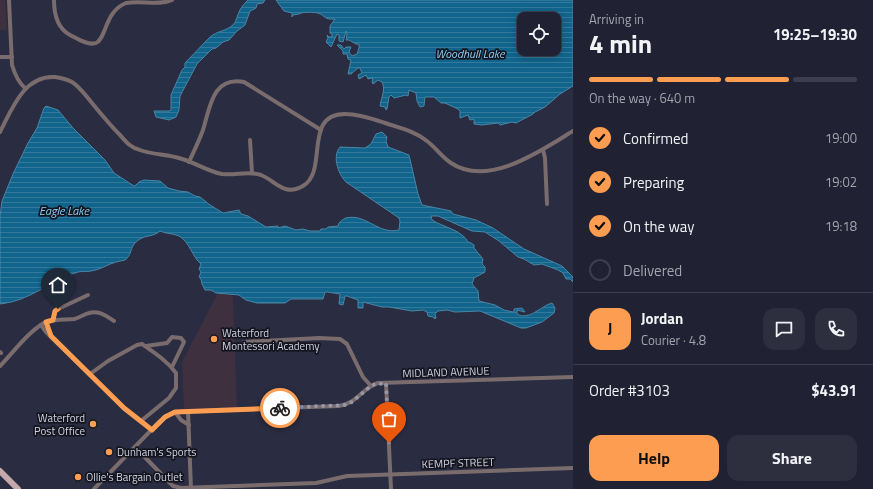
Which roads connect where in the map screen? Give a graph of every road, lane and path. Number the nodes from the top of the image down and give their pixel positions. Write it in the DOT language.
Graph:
graph roads {
  1 [pos="9,0"];
  2 [pos="54,0"];
  3 [pos="172,0"];
  4 [pos="0,57"];
  5 [pos="12,57"];
  6 [pos="26,88"];
  7 [pos="321,130"];
  8 [pos="573,130"];
  9 [pos="0,132"];
  10 [pos="250,140"];
  11 [pos="543,150"];
  12 [pos="189,162"];
  13 [pos="252,172"];
  14 [pos="547,204"];
  15 [pos="88,295"];
  16 [pos="53,320"];
  17 [pos="114,321"];
  18 [pos="46,322"];
  19 [pos="41,325"];
  20 [pos="51,336"];
  21 [pos="244,342"];
  22 [pos="146,346"];
  23 [pos="0,366"];
  24 [pos="172,367"];
  25 [pos="90,374"];
  26 [pos="573,377"];
  27 [pos="386,383"];
  28 [pos="371,386"];
  29 [pos="188,411"];
  30 [pos="175,412"];
  31 [pos="142,421"];
  32 [pos="189,425"];
  33 [pos="152,430"];
  34 [pos="135,447"];
  35 [pos="573,468"];
  36 [pos="0,471"];
  37 [pos="390,474"];
  38 [pos="98,484"];
  39 [pos="177,488"];
  40 [pos="191,488"];
  41 [pos="18,489"];
  42 [pos="94,489"];
  43 [pos="102,489"];
  44 [pos="391,489"];
  1 -- 5 [label="street"];
  2 -- 3 [label="street"];
  4 -- 5 [label="street"];
  5 -- 6 [label="street"];
  6 -- 9 [label="street"];
  6 -- 12 [label="street"];
  7 -- 11 [label="street"];
  7 -- 12 [label="street"];
  7 -- 13 [label="street"];
  8 -- 11 [label="street"];
  10 -- 13 [label="street"];
  11 -- 14 [label="street"];
  12 -- 13 [label="street"];
  15 -- 16 [label="street"];
  16 -- 17 [label="street"];
  16 -- 18 [label="street"];
  18 -- 19 [label="street"];
  18 -- 20 [label="street"];
  19 -- 20 [label="street"];
  19 -- 23 [label="street"];
  20 -- 25 [label="street"];
  21 -- 28 [label="street"];
  22 -- 24 [label="street"];
  22 -- 24 [label="street"];
  22 -- 25 [label="street"];
  24 -- 31 [label="street"];
  25 -- 31 [label="street"];
  26 -- 27 [label="street, MIDLAND AVENUE"];
  27 -- 28 [label="street, MIDLAND AVENUE"];
  27 -- 37 [label="street"];
  28 -- 29 [label="street, MIDLAND AVENUE"];
  29 -- 30 [label="street, MIDLAND AVENUE"];
  29 -- 32 [label="street"];
  30 -- 32 [label="street"];
  30 -- 33 [label="street"];
  31 -- 33 [label="street"];
  32 -- 40 [label="street"];
  33 -- 34 [label="street"];
  34 -- 38 [label="street"];
  34 -- 39 [label="street, KEMPF STREET"];
  35 -- 37 [label="street, KEMPF STREET"];
  36 -- 41 [label="main road"];
  37 -- 40 [label="street, KEMPF STREET"];
  37 -- 44 [label="street"];
  38 -- 42 [label="street"];
  38 -- 43 [label="street"];
  39 -- 40 [label="street, KEMPF STREET"];
}
